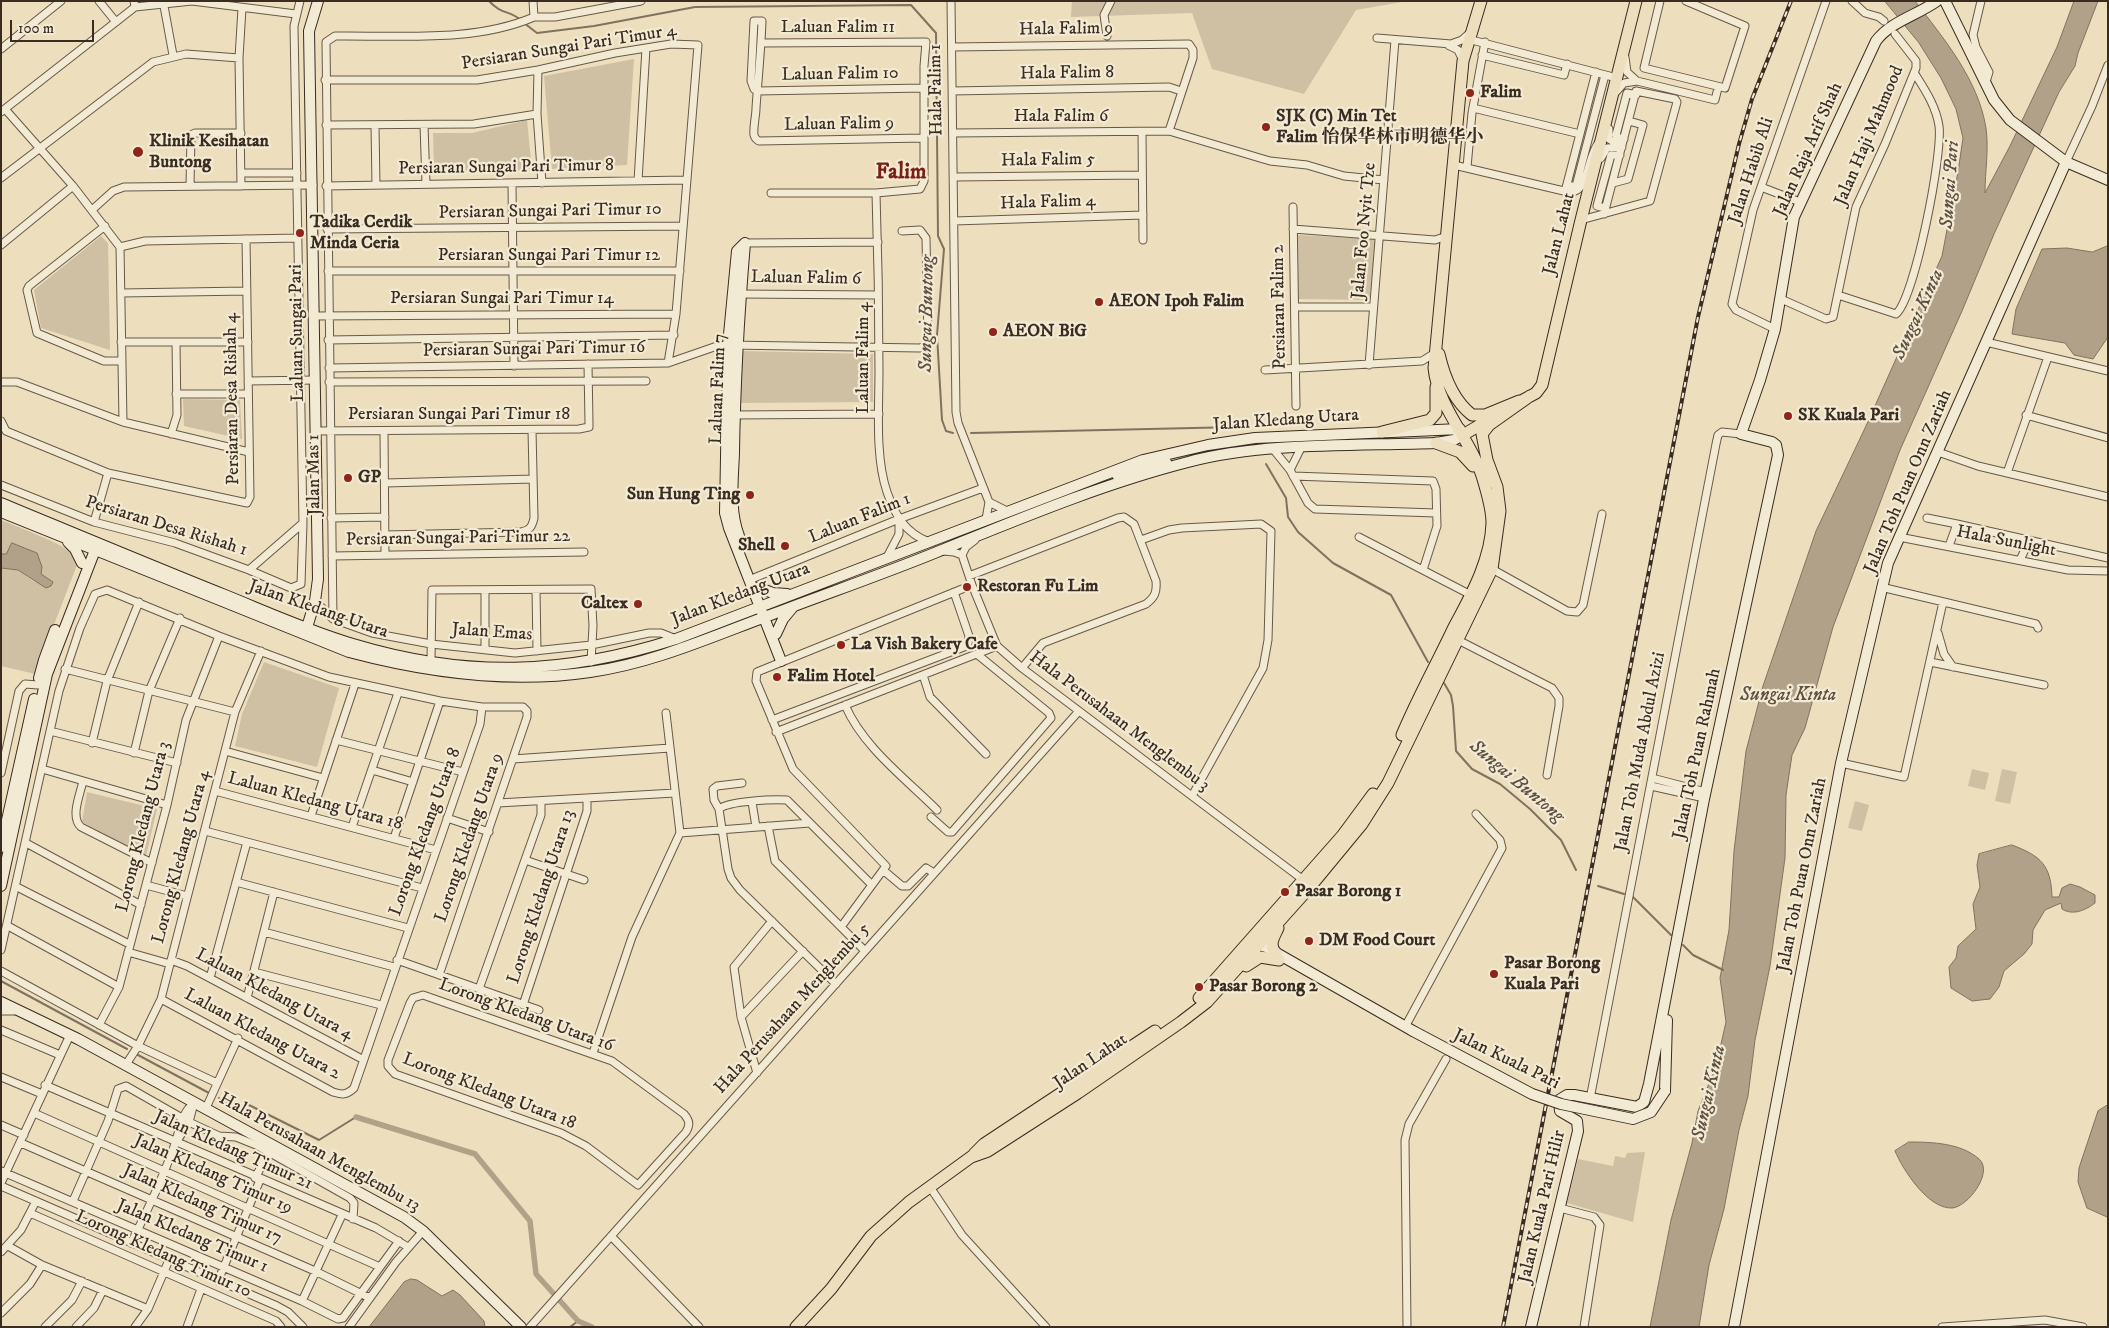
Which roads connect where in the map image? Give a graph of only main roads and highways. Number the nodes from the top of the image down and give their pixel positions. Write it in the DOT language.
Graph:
graph roads {
  1 [pos="1481,1"];
  2 [pos="1636,1"];
  3 [pos="1436,348"];
  4 [pos="1436,376"];
  5 [pos="1525,399"];
  6 [pos="1382,432"];
  7 [pos="1463,432"];
  8 [pos="1436,444"];
  9 [pos="1487,460"];
  10 [pos="1485,487"];
  11 [pos="1302,879"];
  12 [pos="1284,915"];
  13 [pos="1259,945"];
  14 [pos="1203,1000"];
  15 [pos="818,1303"];
  16 [pos="788,1327"];
  17 [pos="796,1327"];
  1 -- 3 [label="main road"];
  2 -- 5 [label="main road, Jalan Lahat"];
  3 -- 4 [label="main road"];
  3 -- 5 [label="main road"];
  4 -- 6 [label="main road"];
  4 -- 7 [label="main road"];
  5 -- 7 [label="main road, Jalan Lahat"];
  5 -- 9 [label="main road"];
  7 -- 9 [label="main road"];
  7 -- 10 [label="main road"];
  8 -- 10 [label="main road"];
  9 -- 12 [label="main road"];
  10 -- 11 [label="main road"];
  11 -- 13 [label="main road"];
  11 -- 14 [label="main road"];
  12 -- 13 [label="main road"];
  12 -- 14 [label="main road"];
  13 -- 14 [label="main road"];
  14 -- 15 [label="main road, Jalan Lahat"];
  15 -- 16 [label="main road, Jalan Lahat"];
  15 -- 17 [label="main road, Jalan Lahat"];
}
